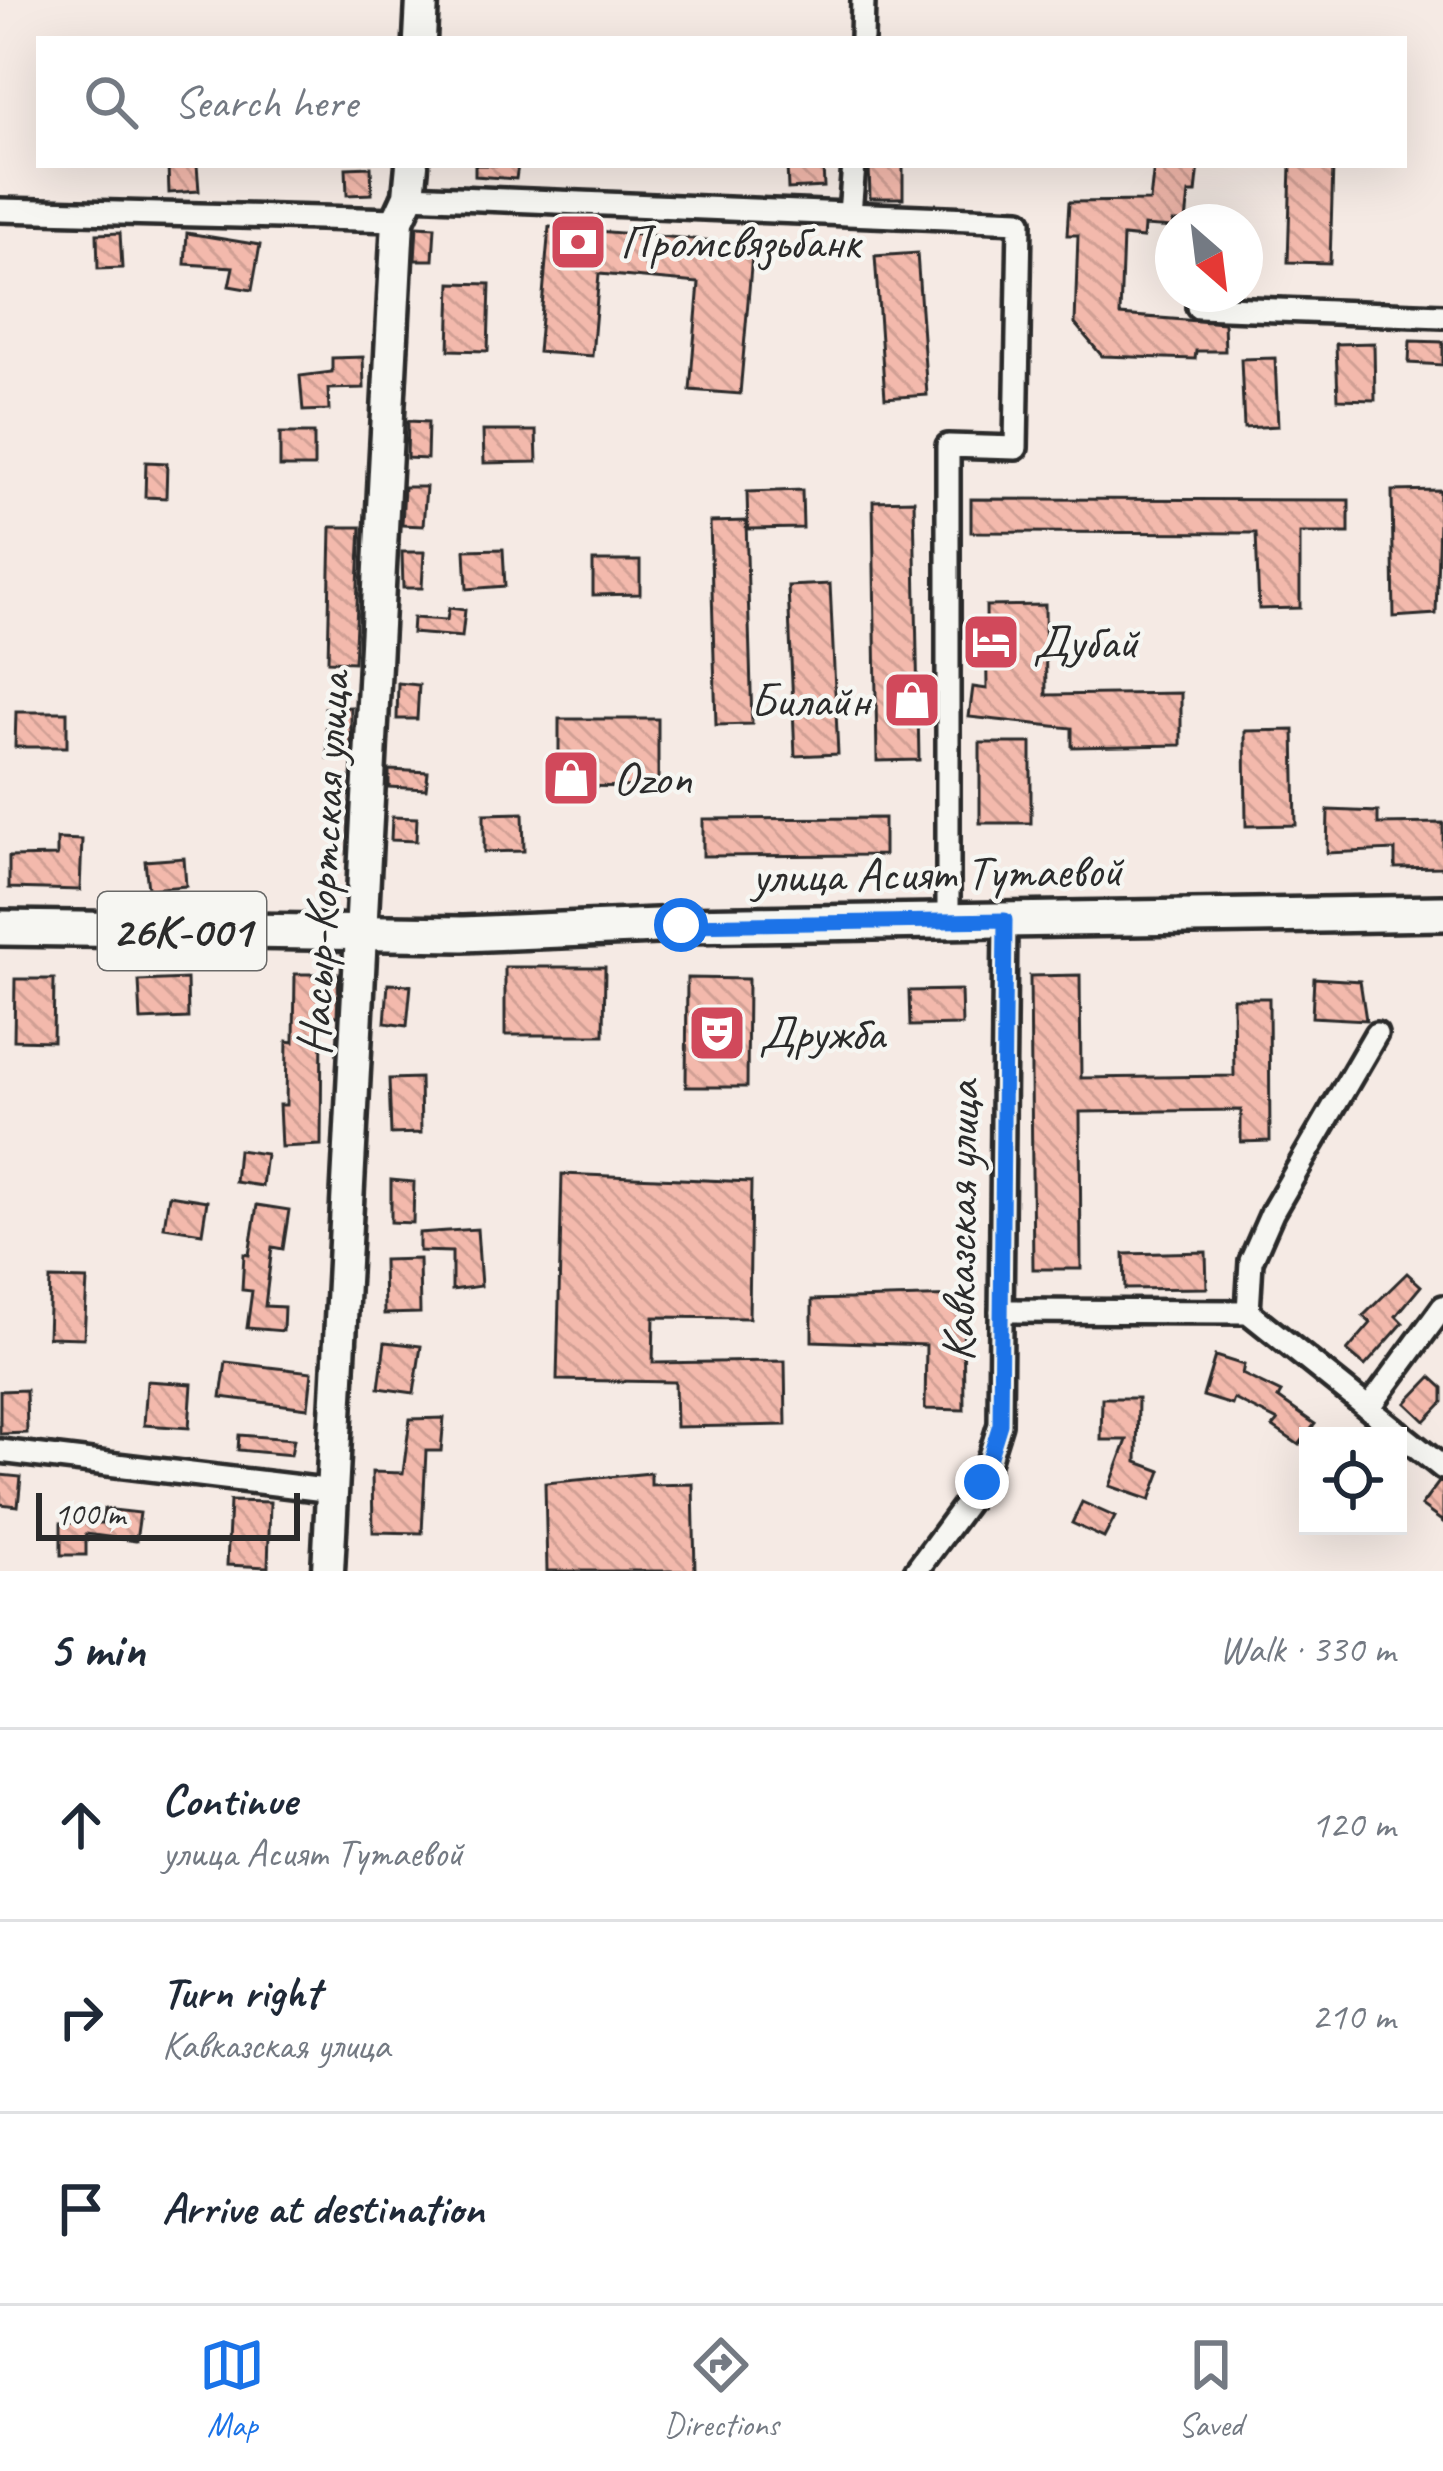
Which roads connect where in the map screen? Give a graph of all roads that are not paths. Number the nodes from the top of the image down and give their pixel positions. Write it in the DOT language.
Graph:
graph roads {
  1 [pos="422,0"];
  2 [pos="863,0"];
  3 [pos="420,36"];
  4 [pos="862,36"];
  5 [pos="854,168"];
  6 [pos="406,194"];
  7 [pos="0,210"];
  8 [pos="850,213"];
  9 [pos="1263,309"];
  10 [pos="1443,316"];
  11 [pos="1443,913"];
  12 [pos="1005,920"];
  13 [pos="948,921"];
  14 [pos="0,928"];
  15 [pos="363,934"];
  16 [pos="1376,1034"];
  17 [pos="1443,1307"];
  18 [pos="1001,1312"];
  19 [pos="1248,1312"];
  20 [pos="1369,1408"];
  21 [pos="0,1451"];
  22 [pos="1443,1468"];
  23 [pos="333,1491"];
  24 [pos="328,1571"];
  25 [pos="916,1571"];
  1 -- 3 [label="street"];
  2 -- 4 [label="street"];
  5 -- 8 [label="street"];
  6 -- 7 [label="street"];
  6 -- 8 [label="street"];
  6 -- 15 [label="street, Насыр-Кортская улица"];
  8 -- 13 [label="street"];
  9 -- 10 [label="street"];
  11 -- 12 [label="main road, улица Асият Тутаевой / 26К-001"];
  12 -- 13 [label="main road, улица Асият Тутаевой / 26К-001"];
  12 -- 18 [label="street, Кавказская улица"];
  13 -- 15 [label="main road, улица Асият Тутаевой / 26К-001"];
  14 -- 15 [label="main road, улица Асият Тутаевой / 26К-001"];
  15 -- 23 [label="street, Насыр-Кортская улица"];
  16 -- 19 [label="street"];
  17 -- 20 [label="street"];
  18 -- 19 [label="street"];
  18 -- 25 [label="street, Кавказская улица"];
  19 -- 20 [label="street"];
  20 -- 22 [label="street"];
  21 -- 23 [label="street"];
  23 -- 24 [label="street, Насыр-Кортская улица"];
}
